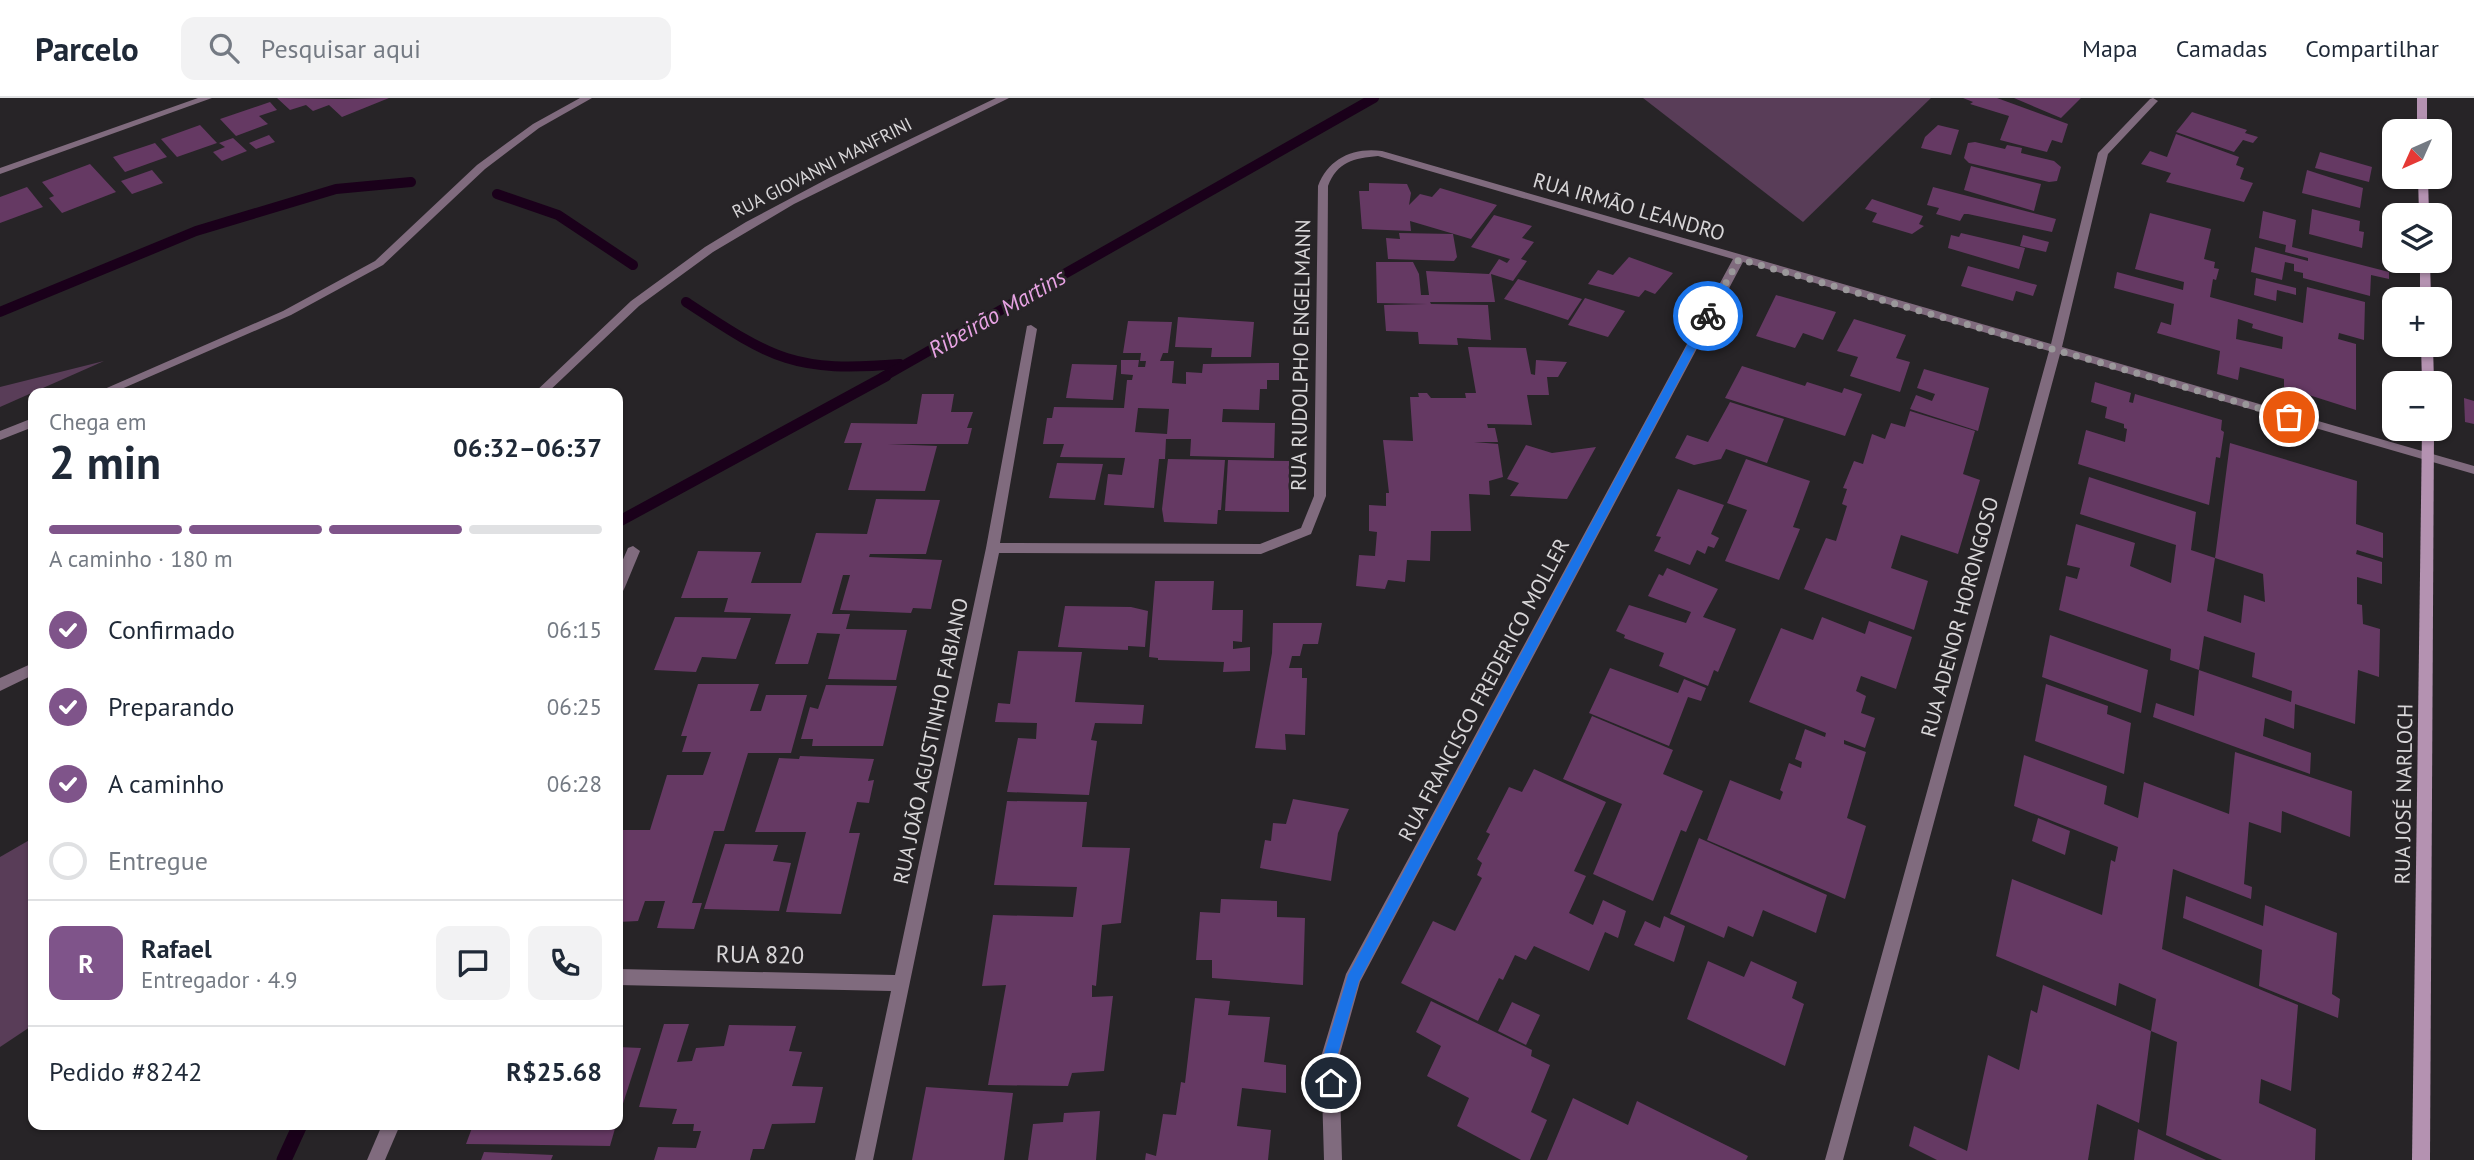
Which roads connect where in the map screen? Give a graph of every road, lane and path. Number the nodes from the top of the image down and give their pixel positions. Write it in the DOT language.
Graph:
graph roads {
  1 [pos="207,98"];
  2 [pos="587,98"];
  3 [pos="1003,98"];
  4 [pos="2422,98"];
  5 [pos="2153,101"];
  6 [pos="2422,119"];
  7 [pos="1378,153"];
  8 [pos="0,171"];
  9 [pos="1739,259"];
  10 [pos="1031,329"];
  11 [pos="2055,350"];
  12 [pos="113,388"];
  13 [pos="545,388"];
  14 [pos="28,424"];
  15 [pos="0,436"];
  16 [pos="2428,441"];
  17 [pos="2428,457"];
  18 [pos="2474,470"];
  19 [pos="993,548"];
  20 [pos="633,551"];
  21 [pos="623,575"];
  22 [pos="28,671"];
  23 [pos="0,685"];
  24 [pos="623,977"];
  25 [pos="901,983"];
  26 [pos="389,1130"];
  27 [pos="376,1160"];
  28 [pos="864,1160"];
  29 [pos="1333,1160"];
  30 [pos="1835,1160"];
  31 [pos="2421,1160"];
  1 -- 8 [label="street"];
  2 -- 12 [label="street"];
  3 -- 13 [label="street, RUA GIOVANNI MANFRINI"];
  4 -- 6 [label="main road"];
  5 -- 11 [label="street, RUA ADENOR HORONGOSO"];
  7 -- 9 [label="street, RUA IRMÃO LEANDRO"];
  7 -- 19 [label="street, RUA RUDOLPHO ENGELMANN"];
  9 -- 11 [label="street, RUA IRMÃO LEANDRO"];
  9 -- 29 [label="street, RUA FRANCISCO FREDERICO MOLLER"];
  10 -- 19 [label="street, RUA JOÃO AGUSTINHO FABIANO"];
  11 -- 17 [label="street, RUA IRMÃO LEANDRO"];
  11 -- 30 [label="street, RUA ADENOR HORONGOSO"];
  14 -- 15 [label="street"];
  16 -- 17 [label="main road, RUA JOSÉ NARLOCH"];
  17 -- 18 [label="street, RUA IRMÃO LEANDRO"];
  17 -- 31 [label="main road, RUA JOSÉ NARLOCH"];
  19 -- 25 [label="street, RUA JOÃO AGUSTINHO FABIANO"];
  20 -- 21 [label="street"];
  22 -- 23 [label="street"];
  24 -- 25 [label="street, RUA 820"];
  25 -- 28 [label="street, RUA JOÃO AGUSTINHO FABIANO"];
  26 -- 27 [label="street"];
}
